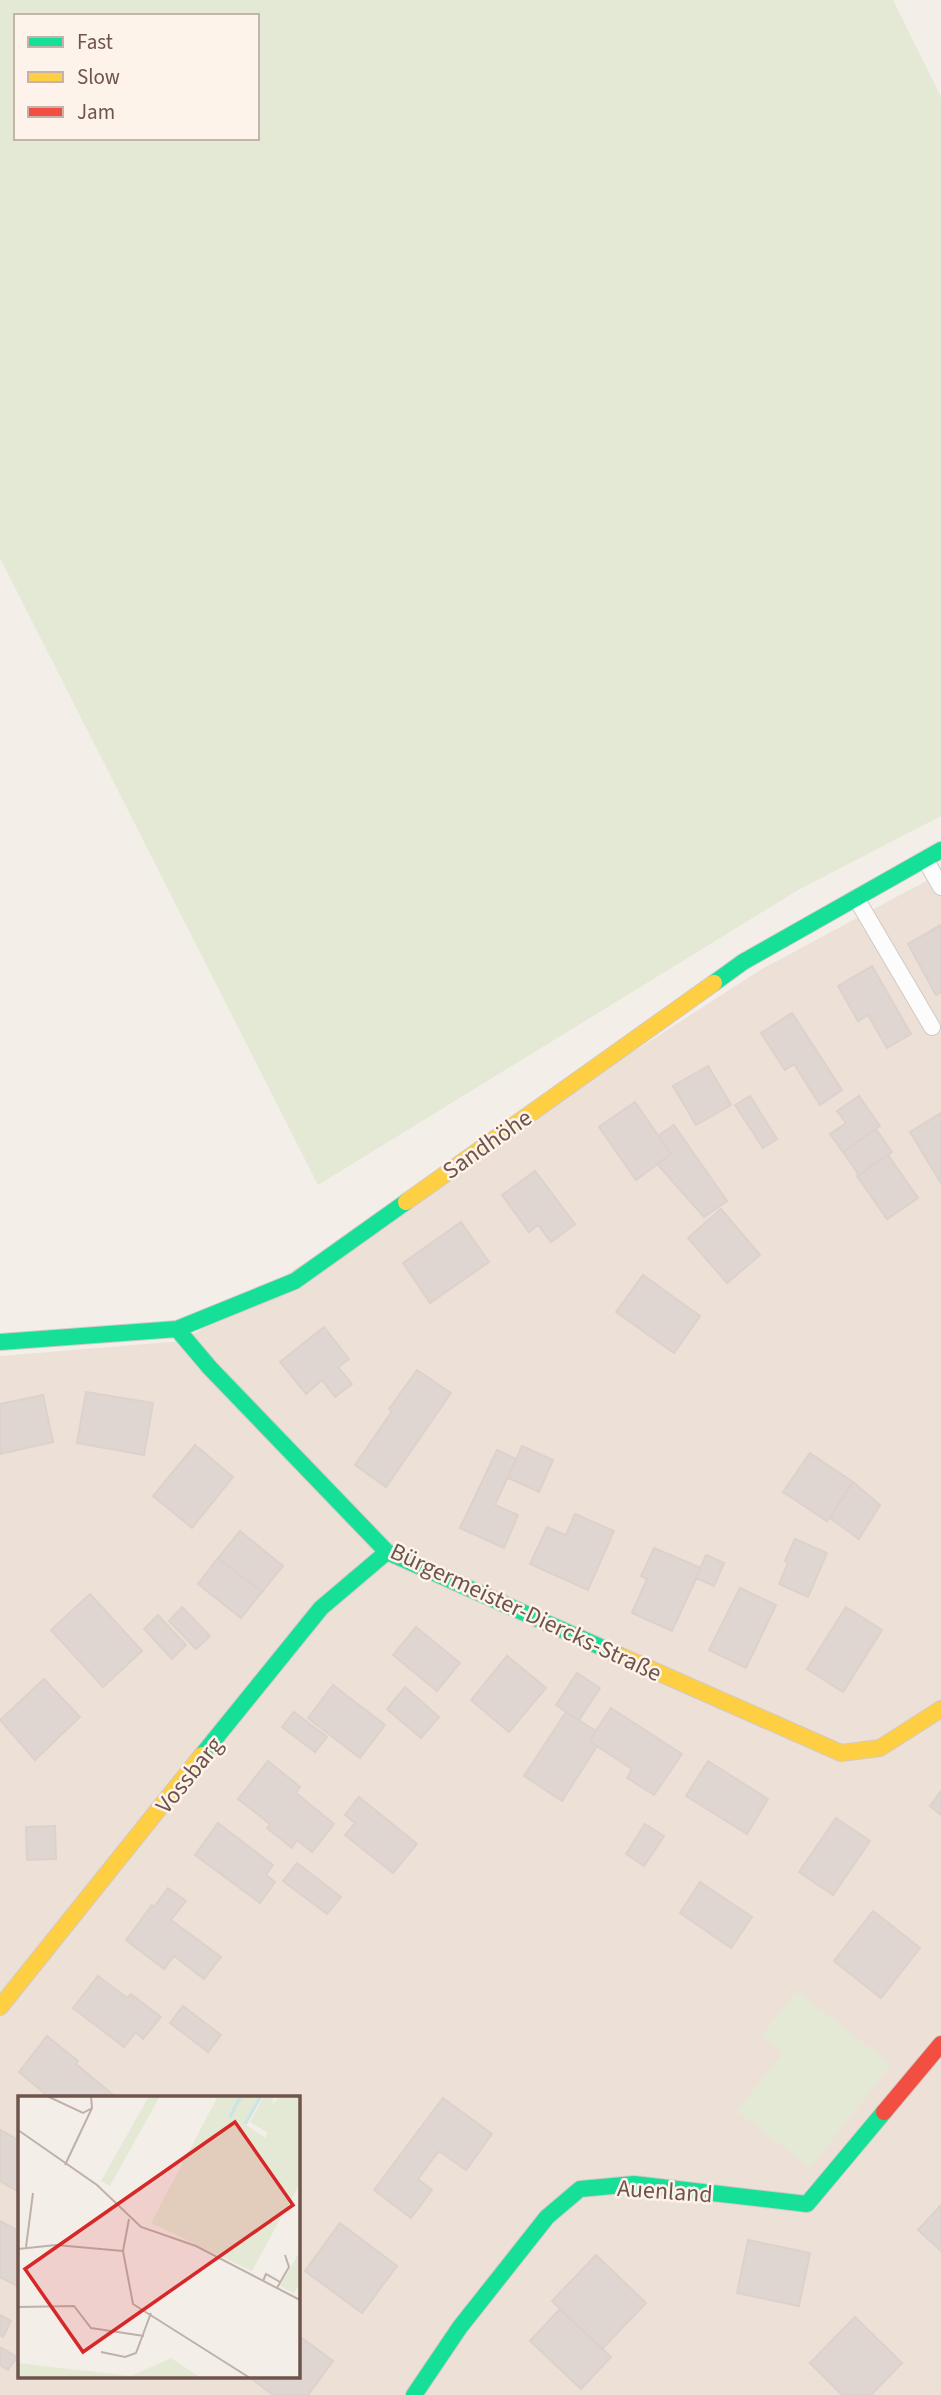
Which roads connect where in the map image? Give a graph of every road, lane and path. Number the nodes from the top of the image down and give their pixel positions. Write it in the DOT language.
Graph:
graph roads {
  1 [pos="941,850"];
  2 [pos="925,859"];
  3 [pos="941,887"];
  4 [pos="856,898"];
  5 [pos="932,1027"];
  6 [pos="177,1329"];
  7 [pos="0,1342"];
  8 [pos="387,1552"];
  9 [pos="941,1709"];
  10 [pos="0,2007"];
  11 [pos="941,2044"];
  12 [pos="414,2395"];
  1 -- 2 [label="street, Sandhöhe"];
  2 -- 3 [label="lane"];
  2 -- 4 [label="street, Sandhöhe"];
  4 -- 5 [label="lane"];
  4 -- 6 [label="street, Sandhöhe"];
  6 -- 7 [label="street, Sandhöhe"];
  6 -- 8 [label="street, Bürgermeister-Diercks-Straße"];
  8 -- 9 [label="street, Bürgermeister-Diercks-Straße"];
  8 -- 10 [label="street, Vossbarg"];
  11 -- 12 [label="street, Auenland"];
}
